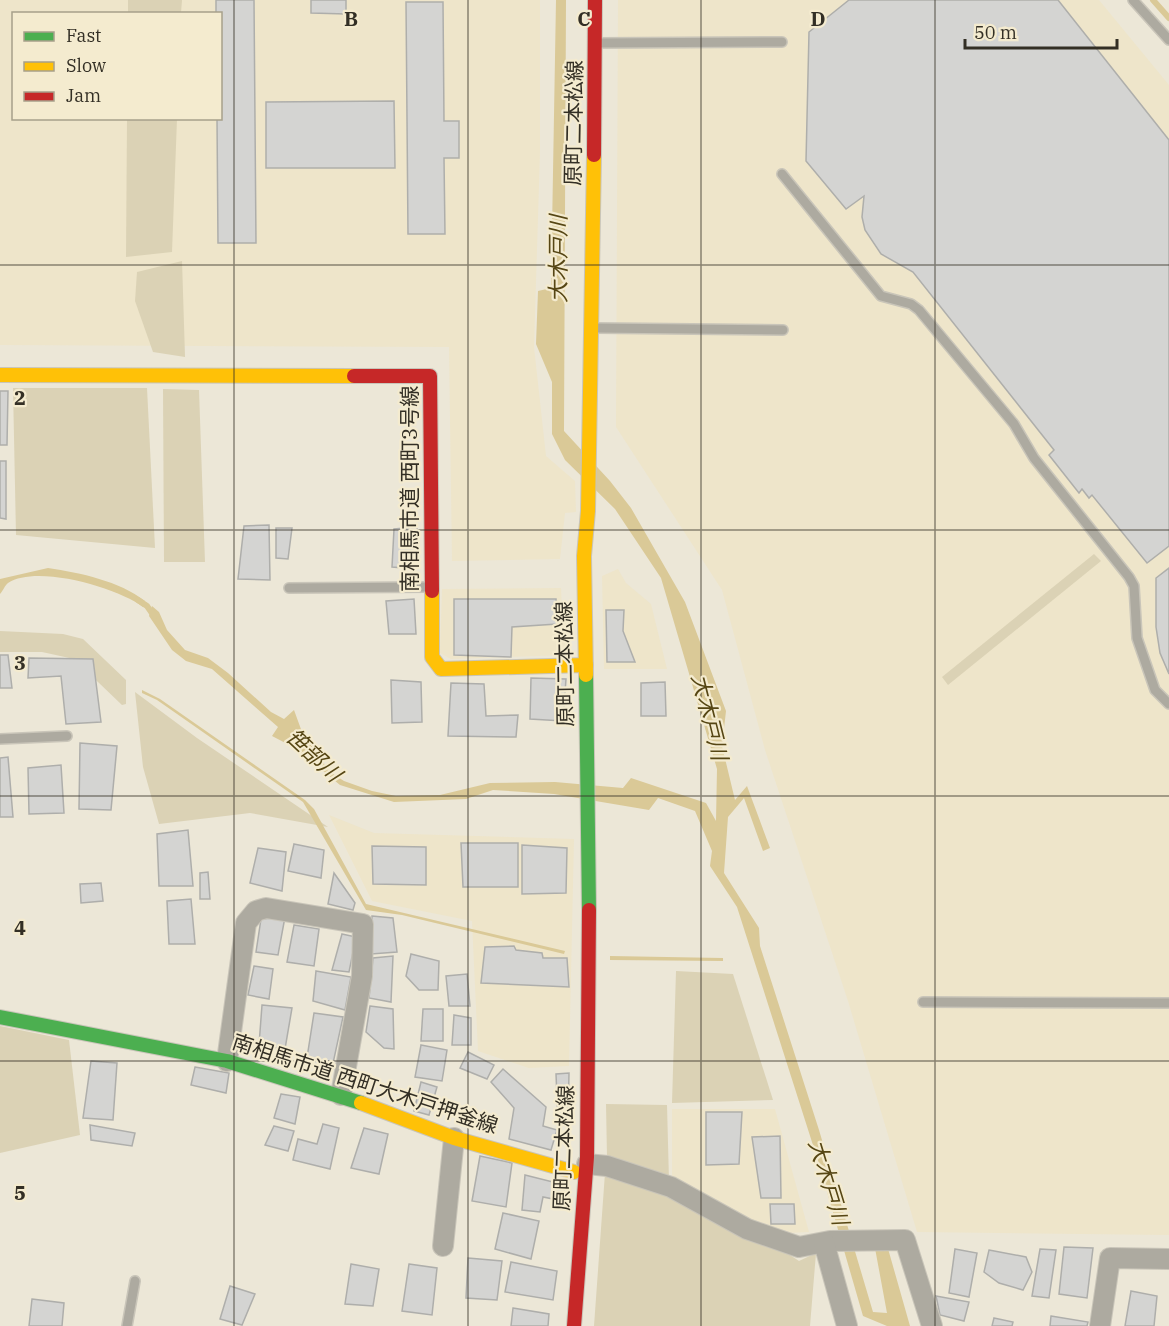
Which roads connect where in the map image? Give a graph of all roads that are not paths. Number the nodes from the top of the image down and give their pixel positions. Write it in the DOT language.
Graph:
graph roads {
  1 [pos="595,0"];
  2 [pos="1133,0"];
  3 [pos="1169,40"];
  4 [pos="782,42"];
  5 [pos="596,43"];
  6 [pos="782,174"];
  7 [pos="591,328"];
  8 [pos="783,330"];
  9 [pos="0,375"];
  10 [pos="432,587"];
  11 [pos="289,588"];
  12 [pos="586,665"];
  13 [pos="1169,704"];
  14 [pos="66,736"];
  15 [pos="0,739"];
  16 [pos="923,1002"];
  17 [pos="1169,1003"];
  18 [pos="0,1017"];
  19 [pos="227,1061"];
  20 [pos="341,1095"];
  21 [pos="454,1138"];
  22 [pos="580,1168"];
  23 [pos="831,1242"];
  24 [pos="443,1246"];
  25 [pos="1169,1259"];
  26 [pos="135,1281"];
  27 [pos="128,1326"];
  28 [pos="574,1326"];
  29 [pos="847,1326"];
  30 [pos="932,1326"];
  31 [pos="1100,1326"];
  1 -- 5 [label="street, 原町二本松線"];
  2 -- 3 [label="lane"];
  4 -- 5 [label="lane"];
  5 -- 7 [label="street, 原町二本松線"];
  6 -- 13 [label="lane"];
  7 -- 8 [label="lane"];
  7 -- 12 [label="street, 原町二本松線"];
  9 -- 10 [label="street, 南相馬市道 西町3号線"];
  10 -- 11 [label="lane"];
  10 -- 12 [label="street, 南相馬市道 西町3号線"];
  12 -- 22 [label="street, 原町二本松線"];
  14 -- 15 [label="lane"];
  16 -- 17 [label="lane"];
  18 -- 19 [label="street, 南相馬市道 西町大木戸押釜線"];
  19 -- 20 [label="street, 南相馬市道 西町大木戸押釜線"];
  19 -- 20 [label="street"];
  20 -- 21 [label="street, 南相馬市道 西町大木戸押釜線"];
  21 -- 22 [label="street, 南相馬市道 西町大木戸押釜線"];
  21 -- 24 [label="street"];
  22 -- 23 [label="street"];
  22 -- 28 [label="street, 原町二本松線"];
  23 -- 29 [label="street"];
  23 -- 30 [label="street"];
  25 -- 31 [label="street"];
  26 -- 27 [label="lane"];
}
